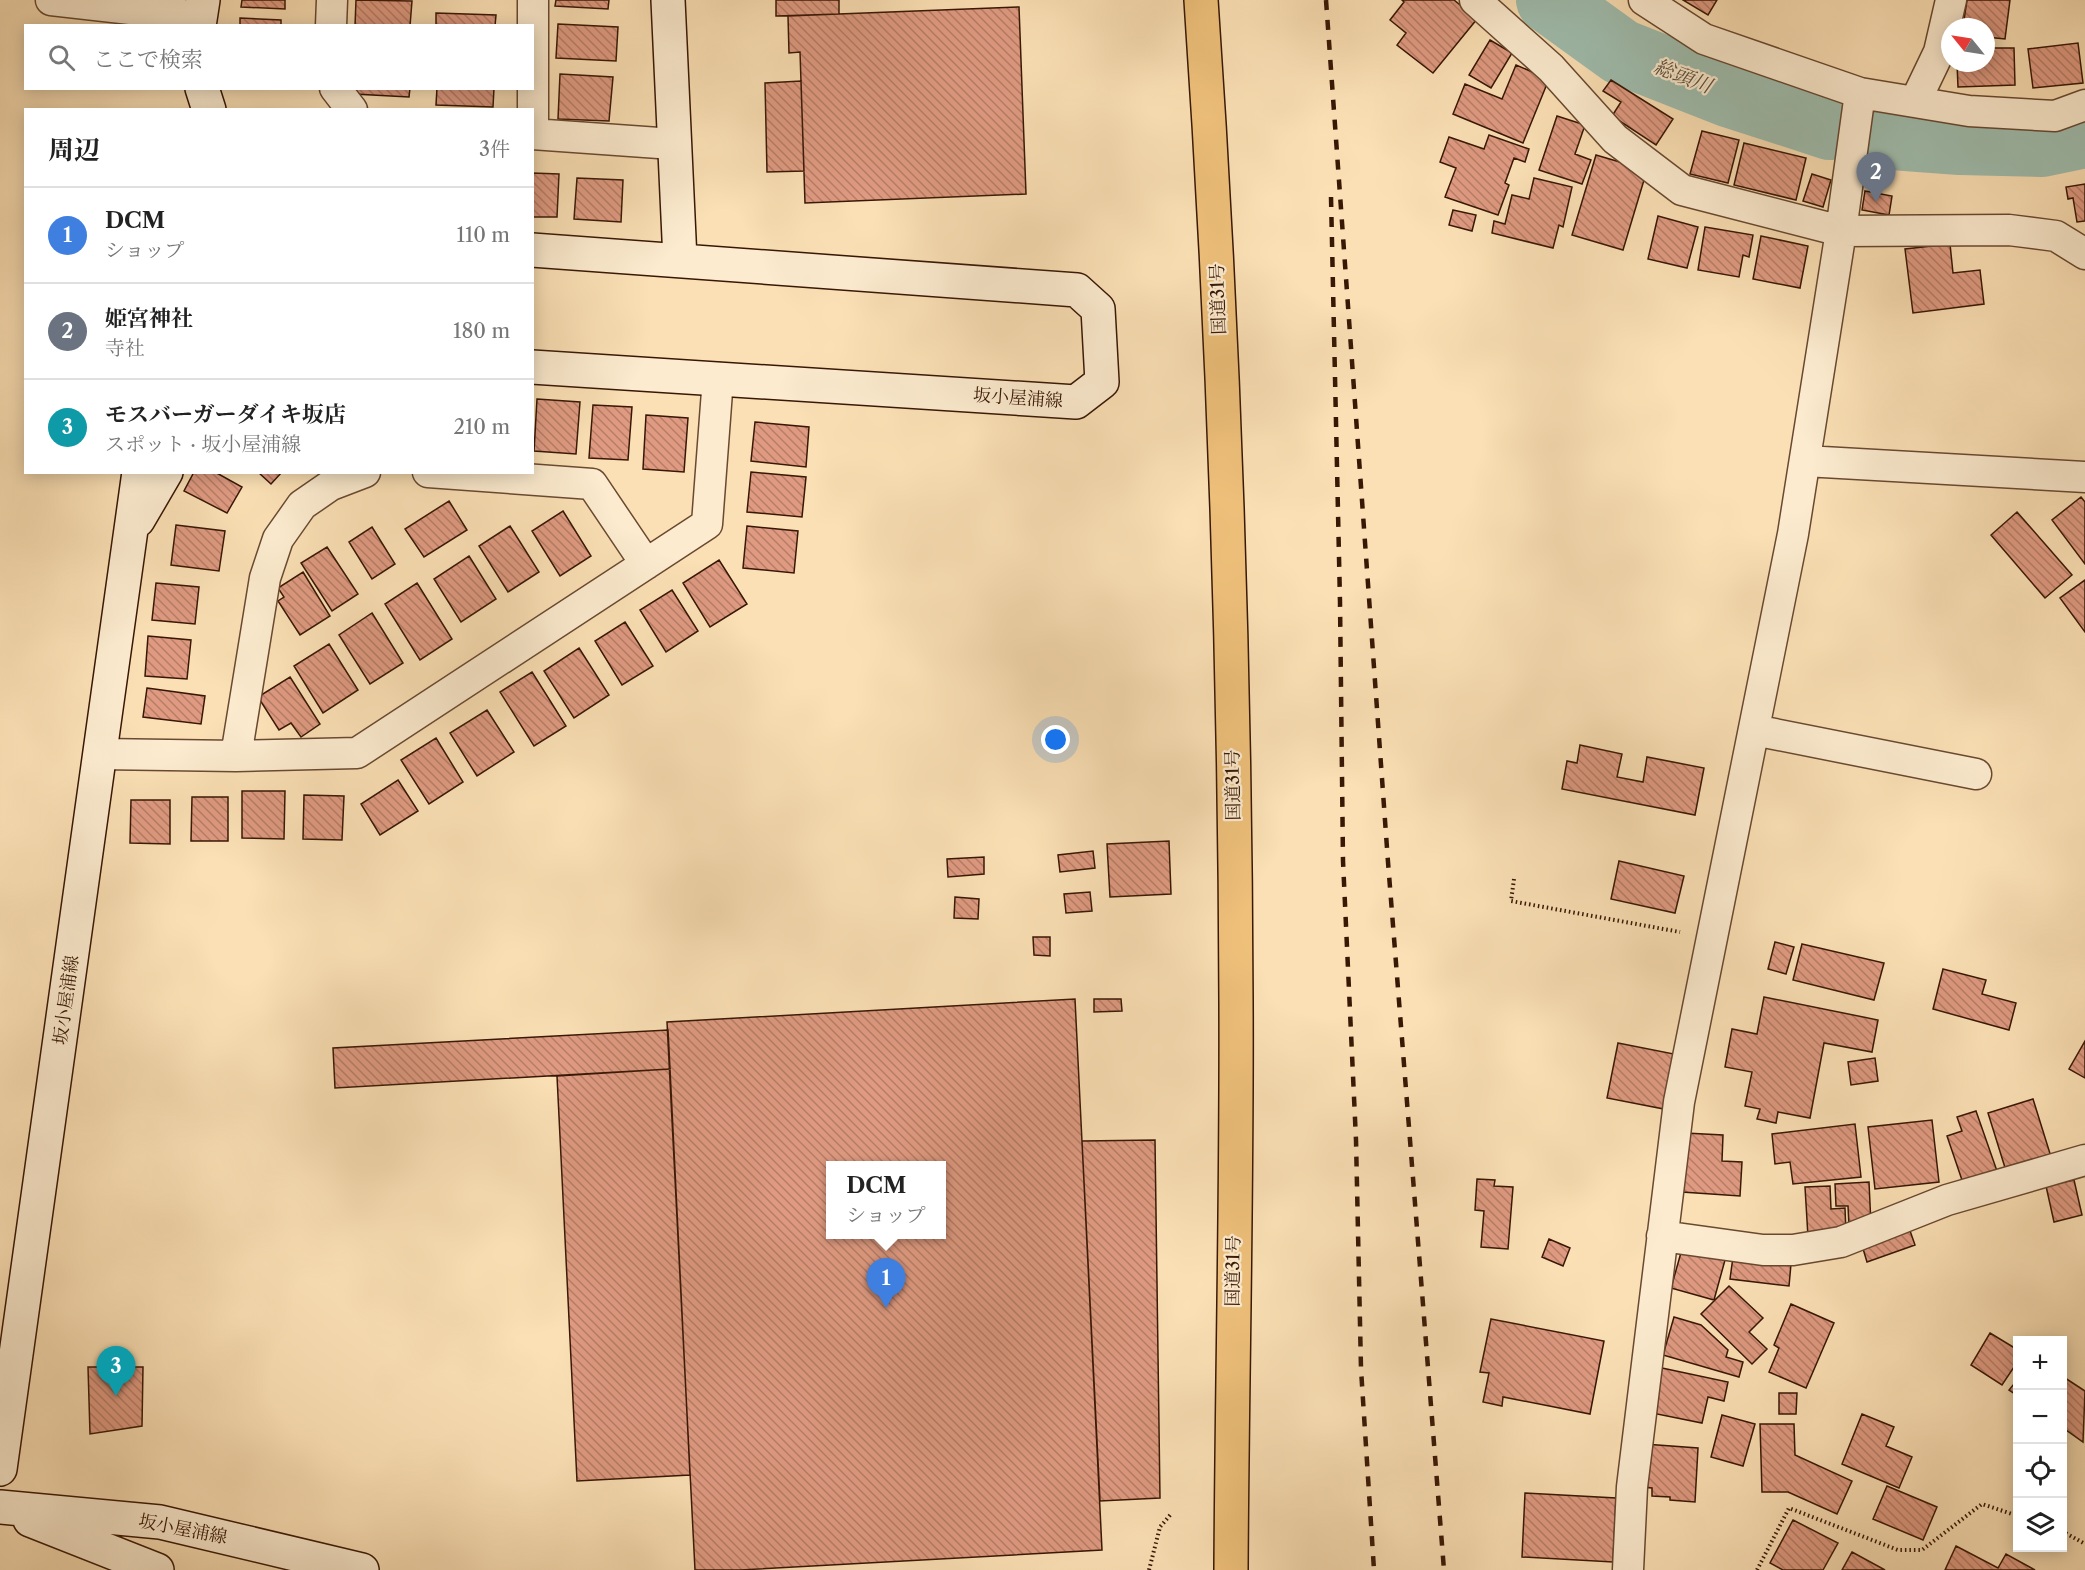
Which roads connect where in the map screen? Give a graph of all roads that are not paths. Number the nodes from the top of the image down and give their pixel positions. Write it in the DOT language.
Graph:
graph roads {
  1 [pos="51,0"];
  2 [pos="332,0"];
  3 [pos="533,0"];
  4 [pos="668,0"];
  5 [pos="1201,0"];
  6 [pos="1475,0"];
  7 [pos="1644,0"];
  8 [pos="1951,0"];
  9 [pos="201,14"];
  10 [pos="331,24"];
  11 [pos="533,24"];
  12 [pos="191,90"];
  13 [pos="203,90"];
  14 [pos="337,90"];
  15 [pos="533,90"];
  16 [pos="1860,93"];
  17 [pos="1915,102"];
  18 [pos="2085,105"];
  19 [pos="188,108"];
  20 [pos="208,108"];
  21 [pos="350,108"];
  22 [pos="533,108"];
  23 [pos="534,134"];
  24 [pos="673,144"];
  25 [pos="1841,231"];
  26 [pos="534,250"];
  27 [pos="2085,254"];
  28 [pos="680,260"];
  29 [pos="534,367"];
  30 [pos="718,378"];
  31 [pos="1805,461"];
  32 [pos="139,474"];
  33 [pos="165,474"];
  34 [pos="360,474"];
  35 [pos="455,474"];
  36 [pos="2085,477"];
  37 [pos="132,531"];
  38 [pos="646,564"];
  39 [pos="1754,730"];
  40 [pos="100,754"];
  41 [pos="236,756"];
  42 [pos="1976,774"];
  43 [pos="2085,1160"];
  44 [pos="1662,1236"];
  45 [pos="0,1469"];
  46 [pos="0,1508"];
  47 [pos="157,1570"];
  48 [pos="362,1570"];
  49 [pos="1231,1570"];
  50 [pos="1628,1570"];
  1 -- 9 [label="street"];
  2 -- 10 [label="street"];
  3 -- 11 [label="street"];
  4 -- 24 [label="main road"];
  5 -- 49 [label="highway, 国道31号"];
  6 -- 25 [label="street"];
  7 -- 16 [label="street"];
  8 -- 17 [label="street"];
  12 -- 19 [label="main road"];
  13 -- 20 [label="main road"];
  14 -- 21 [label="street"];
  15 -- 22 [label="street"];
  16 -- 17 [label="street"];
  16 -- 25 [label="street"];
  17 -- 18 [label="street"];
  23 -- 24 [label="street"];
  24 -- 28 [label="main road"];
  25 -- 27 [label="street"];
  25 -- 31 [label="street"];
  26 -- 28 [label="main road, 坂小屋浦線"];
  28 -- 30 [label="main road, 坂小屋浦線"];
  29 -- 30 [label="main road, 坂小屋浦線"];
  30 -- 38 [label="street"];
  31 -- 36 [label="street"];
  31 -- 39 [label="street"];
  32 -- 37 [label="main road, 坂小屋浦線"];
  33 -- 37 [label="main road, 坂小屋浦線"];
  34 -- 41 [label="street"];
  35 -- 38 [label="street"];
  37 -- 40 [label="main road, 坂小屋浦線"];
  38 -- 41 [label="street"];
  39 -- 42 [label="street"];
  39 -- 44 [label="street"];
  40 -- 41 [label="street"];
  40 -- 45 [label="main road, 坂小屋浦線"];
  43 -- 44 [label="street"];
  44 -- 50 [label="street"];
  46 -- 47 [label="main road, 坂小屋浦線"];
  46 -- 48 [label="main road, 坂小屋浦線"];
}
